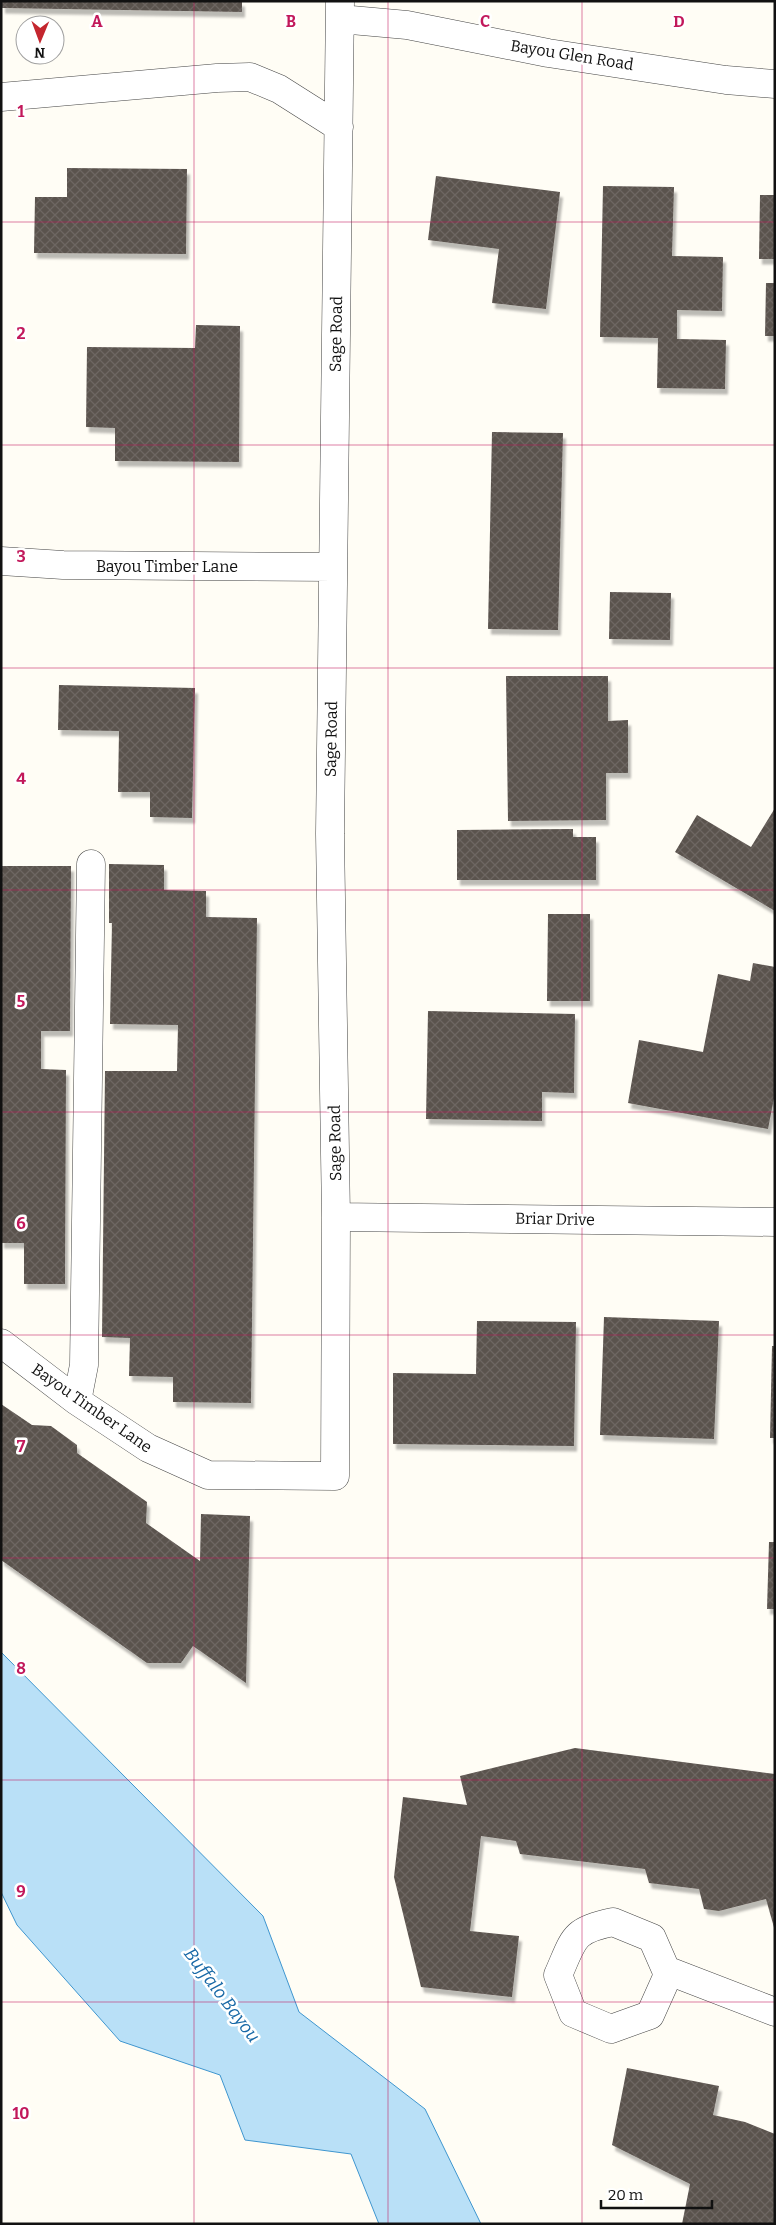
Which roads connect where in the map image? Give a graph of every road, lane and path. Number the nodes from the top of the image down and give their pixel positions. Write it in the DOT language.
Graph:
graph roads {
  1 [pos="340,10"];
  2 [pos="775,84"];
  3 [pos="1,97"];
  4 [pos="339,127"];
  5 [pos="1,561"];
  6 [pos="333,567"];
  7 [pos="90,864"];
  8 [pos="336,1217"];
  9 [pos="775,1222"];
  10 [pos="1,1343"];
  11 [pos="77,1401"];
  12 [pos="334,1476"];
  13 [pos="666,1970"];
  14 [pos="775,2012"];
  1 -- 2 [label="street, Bayou Glen Road"];
  1 -- 4 [label="street, Sage Road"];
  3 -- 4 [label="street"];
  4 -- 6 [label="street, Sage Road"];
  5 -- 6 [label="street, Bayou Timber Lane"];
  6 -- 8 [label="street, Sage Road"];
  7 -- 11 [label="street"];
  8 -- 9 [label="street, Briar Drive"];
  8 -- 12 [label="street, Sage Road"];
  10 -- 11 [label="street, Bayou Timber Lane"];
  11 -- 12 [label="street, Bayou Timber Lane"];
  13 -- 14 [label="street"];
}
